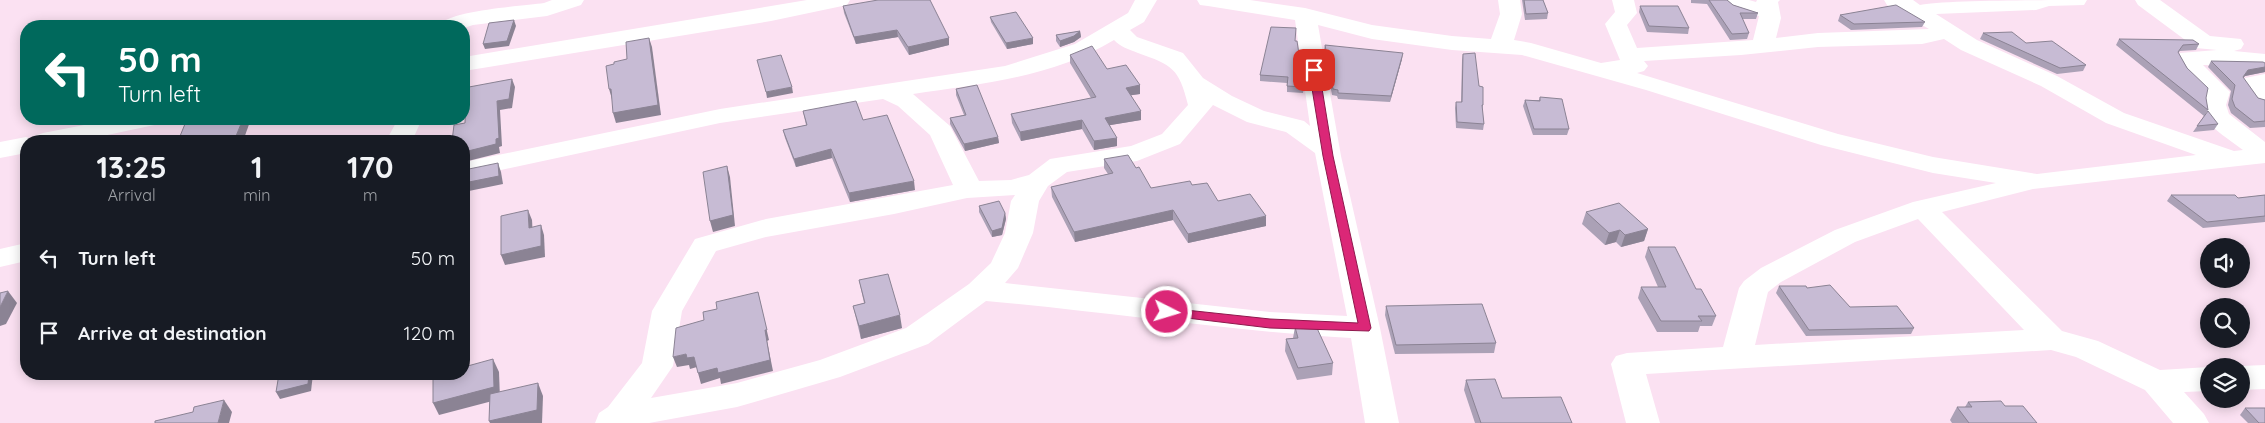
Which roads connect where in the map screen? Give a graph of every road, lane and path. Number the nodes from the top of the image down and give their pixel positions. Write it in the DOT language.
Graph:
graph roads {
  1 [pos="573,0"];
  2 [pos="839,0"];
  3 [pos="1146,0"];
  4 [pos="1208,0"];
  5 [pos="1510,0"];
  6 [pos="1623,0"];
  7 [pos="1731,0"];
  8 [pos="1895,0"];
  9 [pos="2076,0"];
  10 [pos="2146,0"];
  11 [pos="2035,2"];
  12 [pos="1769,6"];
  13 [pos="1305,15"];
  14 [pos="1933,18"];
  15 [pos="467,20"];
  16 [pos="1116,30"];
  17 [pos="1763,45"];
  18 [pos="1500,47"];
  19 [pos="1628,55"];
  20 [pos="2262,60"];
  21 [pos="470,63"];
  22 [pos="1598,69"];
  23 [pos="1195,83"];
  24 [pos="884,90"];
  25 [pos="2265,98"];
  26 [pos="121,125"];
  27 [pos="72,135"];
  28 [pos="20,146"];
  29 [pos="0,150"];
  30 [pos="1327,150"];
  31 [pos="2265,155"];
  32 [pos="2235,158"];
  33 [pos="470,169"];
  34 [pos="2036,182"];
  35 [pos="967,190"];
  36 [pos="1025,190"];
  37 [pos="1923,208"];
  38 [pos="20,253"];
  39 [pos="0,258"];
  40 [pos="980,291"];
  41 [pos="1365,328"];
  42 [pos="2051,339"];
  43 [pos="1736,357"];
  44 [pos="2265,377"];
  45 [pos="2250,378"];
  46 [pos="2200,380"];
  47 [pos="2156,382"];
  48 [pos="615,420"];
  49 [pos="1382,423"];
  50 [pos="1643,423"];
  51 [pos="2192,423"];
  1 -- 15 [label="street"];
  2 -- 21 [label="street"];
  3 -- 16 [label="street"];
  4 -- 13 [label="street"];
  5 -- 18 [label="street"];
  6 -- 19 [label="street"];
  7 -- 12 [label="street"];
  8 -- 14 [label="street"];
  9 -- 11 [label="street"];
  10 -- 20 [label="street"];
  11 -- 14 [label="street"];
  12 -- 17 [label="street"];
  13 -- 18 [label="street"];
  13 -- 30 [label="street"];
  14 -- 17 [label="street"];
  14 -- 32 [label="street"];
  16 -- 23 [label="street"];
  16 -- 24 [label="street"];
  17 -- 19 [label="street"];
  18 -- 22 [label="street"];
  19 -- 22 [label="street"];
  20 -- 25 [label="street"];
  20 -- 31 [label="street"];
  22 -- 34 [label="street"];
  23 -- 30 [label="street"];
  23 -- 36 [label="street"];
  24 -- 33 [label="street"];
  24 -- 35 [label="street"];
  26 -- 27 [label="street"];
  28 -- 29 [label="street"];
  30 -- 41 [label="street"];
  31 -- 32 [label="street"];
  32 -- 34 [label="street"];
  34 -- 37 [label="street"];
  35 -- 36 [label="street"];
  35 -- 48 [label="street"];
  36 -- 40 [label="street"];
  37 -- 42 [label="street"];
  37 -- 43 [label="street"];
  38 -- 39 [label="street"];
  40 -- 41 [label="street"];
  40 -- 48 [label="street"];
  41 -- 49 [label="street"];
  42 -- 43 [label="street"];
  42 -- 47 [label="street"];
  43 -- 50 [label="street"];
  44 -- 45 [label="street"];
  46 -- 47 [label="street"];
  47 -- 51 [label="street"];
}
